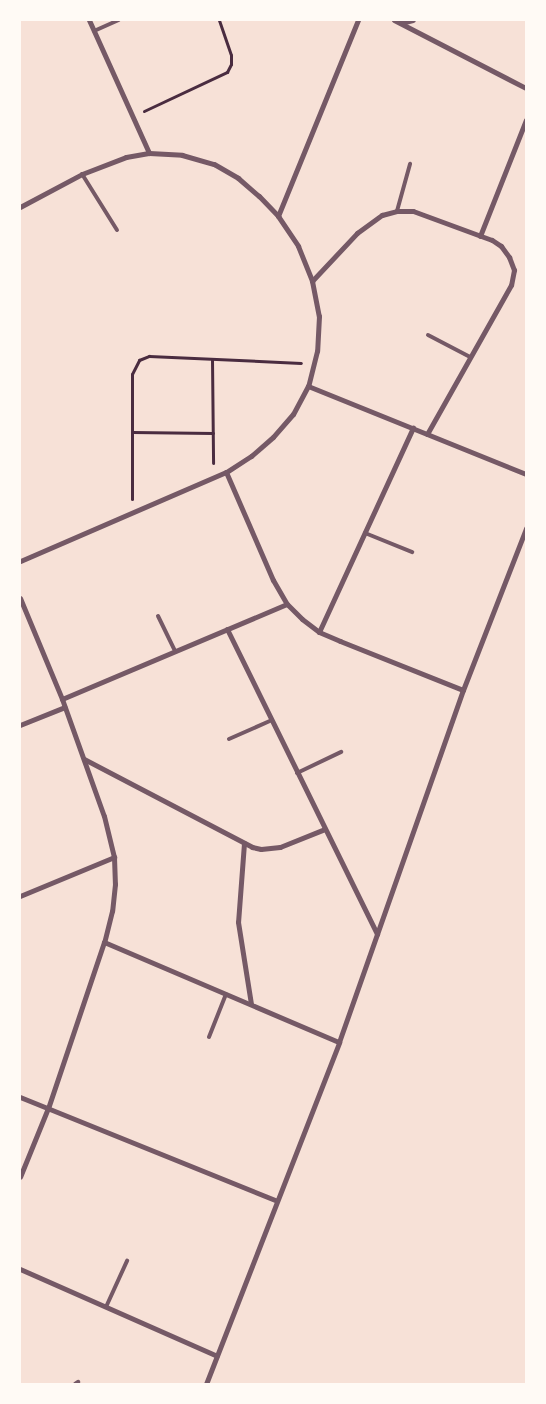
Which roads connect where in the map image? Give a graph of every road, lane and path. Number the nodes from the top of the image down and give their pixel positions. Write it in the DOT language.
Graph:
graph roads {
  1 [pos="89,20"];
  2 [pos="119,20"];
  3 [pos="219,20"];
  4 [pos="358,20"];
  5 [pos="394,20"];
  6 [pos="413,20"];
  7 [pos="401,24"];
  8 [pos="94,31"];
  9 [pos="526,88"];
  10 [pos="133,117"];
  11 [pos="526,120"];
  12 [pos="149,153"];
  13 [pos="410,164"];
  14 [pos="82,174"];
  15 [pos="20,207"];
  16 [pos="397,211"];
  17 [pos="278,216"];
  18 [pos="117,230"];
  19 [pos="480,236"];
  20 [pos="312,280"];
  21 [pos="428,335"];
  22 [pos="470,357"];
  23 [pos="212,359"];
  24 [pos="314,364"];
  25 [pos="308,386"];
  26 [pos="413,428"];
  27 [pos="132,432"];
  28 [pos="213,433"];
  29 [pos="427,434"];
  30 [pos="226,472"];
  31 [pos="526,474"];
  32 [pos="213,478"];
  33 [pos="132,513"];
  34 [pos="526,528"];
  35 [pos="365,533"];
  36 [pos="412,552"];
  37 [pos="20,561"];
  38 [pos="20,598"];
  39 [pos="287,604"];
  40 [pos="158,616"];
  41 [pos="227,629"];
  42 [pos="319,632"];
  43 [pos="175,651"];
  44 [pos="463,690"];
  45 [pos="62,699"];
  46 [pos="65,707"];
  47 [pos="272,720"];
  48 [pos="20,726"];
  49 [pos="229,739"];
  50 [pos="341,752"];
  51 [pos="84,759"];
  52 [pos="298,773"];
  53 [pos="325,829"];
  54 [pos="244,843"];
  55 [pos="114,857"];
  56 [pos="20,896"];
  57 [pos="377,934"];
  58 [pos="104,942"];
  59 [pos="226,994"];
  60 [pos="251,1004"];
  61 [pos="209,1037"];
  62 [pos="339,1042"];
  63 [pos="20,1097"];
  64 [pos="48,1108"];
  65 [pos="20,1177"];
  66 [pos="277,1201"];
  67 [pos="127,1261"];
  68 [pos="20,1269"];
  69 [pos="106,1307"];
  70 [pos="217,1356"];
  71 [pos="206,1384"];
  1 -- 8 [label="street"];
  2 -- 8 [label="lane"];
  3 -- 10 [label="path"];
  4 -- 17 [label="street"];
  5 -- 7 [label="street"];
  6 -- 7 [label="street"];
  7 -- 9 [label="street"];
  8 -- 10 [label="street"];
  10 -- 12 [label="street"];
  11 -- 19 [label="street"];
  12 -- 14 [label="street"];
  12 -- 17 [label="street"];
  13 -- 16 [label="lane"];
  14 -- 15 [label="street"];
  14 -- 18 [label="lane"];
  16 -- 19 [label="street"];
  16 -- 20 [label="street"];
  17 -- 20 [label="street"];
  19 -- 22 [label="street"];
  20 -- 24 [label="street"];
  21 -- 22 [label="lane"];
  22 -- 29 [label="street"];
  23 -- 24 [label="path"];
  23 -- 27 [label="path"];
  23 -- 28 [label="path"];
  24 -- 25 [label="street"];
  25 -- 26 [label="street"];
  25 -- 30 [label="street"];
  26 -- 29 [label="street"];
  26 -- 35 [label="street"];
  27 -- 28 [label="path"];
  27 -- 33 [label="path"];
  28 -- 32 [label="path"];
  29 -- 31 [label="street"];
  30 -- 32 [label="street"];
  30 -- 39 [label="street"];
  32 -- 33 [label="street"];
  33 -- 37 [label="street"];
  34 -- 44 [label="street"];
  35 -- 36 [label="lane"];
  35 -- 42 [label="street"];
  38 -- 45 [label="street"];
  39 -- 41 [label="street"];
  39 -- 42 [label="street"];
  40 -- 43 [label="lane"];
  41 -- 43 [label="street"];
  41 -- 47 [label="street"];
  42 -- 44 [label="street"];
  43 -- 45 [label="street"];
  44 -- 57 [label="street"];
  45 -- 46 [label="street"];
  46 -- 48 [label="street"];
  46 -- 51 [label="street"];
  47 -- 49 [label="lane"];
  47 -- 52 [label="street"];
  50 -- 52 [label="lane"];
  51 -- 54 [label="street"];
  51 -- 55 [label="street"];
  52 -- 53 [label="street"];
  53 -- 54 [label="street"];
  53 -- 57 [label="street"];
  54 -- 60 [label="street"];
  55 -- 56 [label="street"];
  55 -- 58 [label="street"];
  57 -- 62 [label="street"];
  58 -- 59 [label="street"];
  58 -- 64 [label="street"];
  59 -- 60 [label="street"];
  59 -- 61 [label="lane"];
  60 -- 62 [label="street"];
  62 -- 66 [label="street"];
  63 -- 64 [label="street"];
  64 -- 65 [label="street"];
  64 -- 66 [label="street"];
  66 -- 70 [label="street"];
  67 -- 69 [label="lane"];
  68 -- 69 [label="street"];
  69 -- 70 [label="street"];
  70 -- 71 [label="street"];
}
